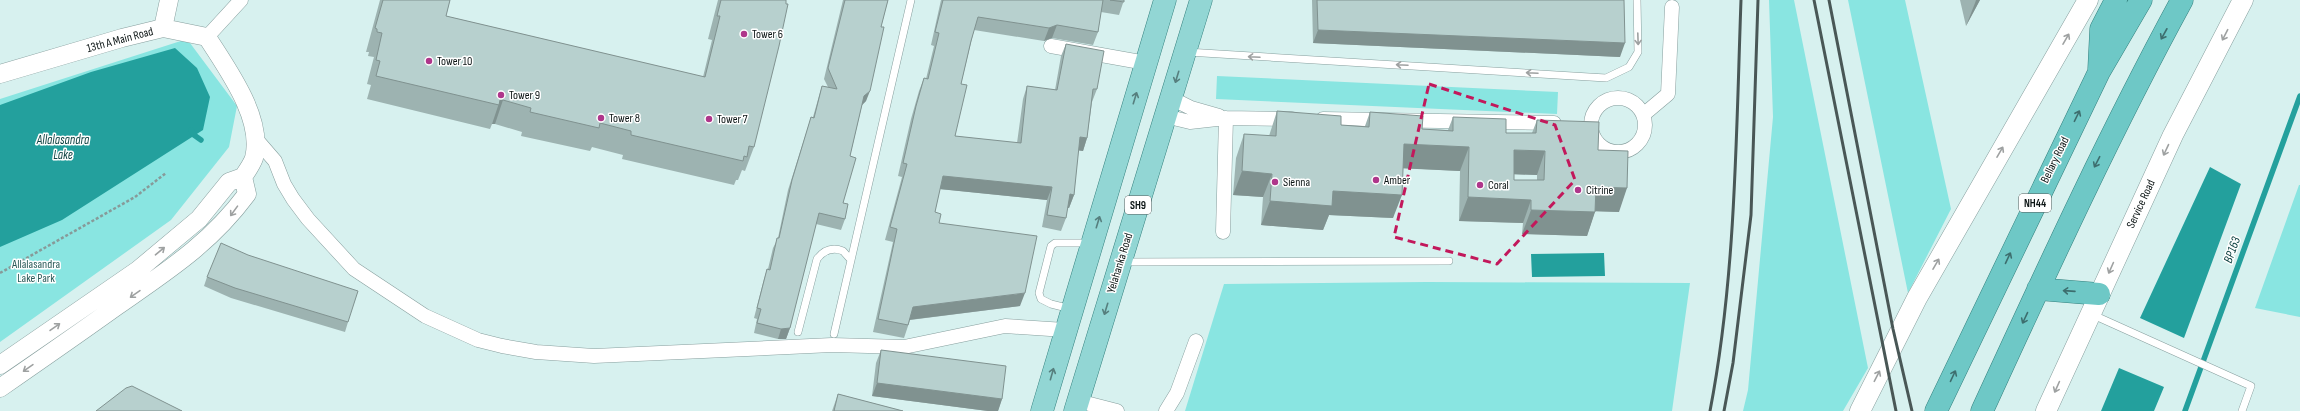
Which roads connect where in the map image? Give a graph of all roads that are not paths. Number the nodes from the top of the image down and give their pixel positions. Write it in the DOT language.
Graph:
graph roads {
  1 [pos="169,0"];
  2 [pos="241,0"];
  3 [pos="911,0"];
  4 [pos="1165,0"];
  5 [pos="1201,0"];
  6 [pos="1637,0"];
  7 [pos="2088,0"];
  8 [pos="2116,0"];
  9 [pos="2141,0"];
  10 [pos="2182,0"];
  11 [pos="2243,0"];
  12 [pos="1672,7"];
  13 [pos="164,28"];
  14 [pos="207,37"];
  15 [pos="1051,46"];
  16 [pos="1185,52"];
  17 [pos="1146,64"];
  18 [pos="2099,72"];
  19 [pos="0,74"];
  20 [pos="1168,107"];
  21 [pos="1643,115"];
  22 [pos="1226,118"];
  23 [pos="1591,124"];
  24 [pos="256,139"];
  25 [pos="244,177"];
  26 [pos="1223,232"];
  27 [pos="1091,244"];
  28 [pos="851,260"];
  29 [pos="1449,260"];
  30 [pos="1120,262"];
  31 [pos="2038,289"];
  32 [pos="2099,294"];
  33 [pos="1071,309"];
  34 [pos="2090,314"];
  35 [pos="1065,330"];
  36 [pos="798,332"];
  37 [pos="834,334"];
  38 [pos="1196,341"];
  39 [pos="0,365"];
  40 [pos="0,388"];
  41 [pos="1077,406"];
  42 [pos="1042,411"];
  43 [pos="1117,411"];
  44 [pos="1166,411"];
  45 [pos="1860,411"];
  46 [pos="1936,411"];
  47 [pos="1982,411"];
  48 [pos="2046,411"];
  49 [pos="2242,411"];
  1 -- 13 [label="street"];
  2 -- 14 [label="street"];
  3 -- 28 [label="lane"];
  4 -- 17 [label="main road"];
  5 -- 16 [label="main road, Yelahanka Road / SH9"];
  6 -- 16 [label="lane, one-way"];
  45 -- 7 [label="main road, one-way"];
  8 -- 18 [label="highway"];
  9 -- 18 [label="highway, Bellary Road / NH44"];
  10 -- 31 [label="highway, one-way"];
  11 -- 32 [label="main road, Service Road, one-way"];
  12 -- 21 [label="street"];
  13 -- 14 [label="street, 13th A Main Road"];
  13 -- 19 [label="street, 13th A Main Road"];
  14 -- 24 [label="street"];
  15 -- 17 [label="street"];
  16 -- 20 [label="main road, Yelahanka Road / SH9, one-way"];
  27 -- 17 [label="main road, one-way"];
  46 -- 18 [label="highway, Bellary Road / NH44, one-way"];
  20 -- 22 [label="street"];
  20 -- 22 [label="street"];
  20 -- 30 [label="main road, Yelahanka Road / SH9"];
  21 -- 23 [label="street"];
  21 -- 23 [label="street"];
  22 -- 23 [label="street"];
  22 -- 26 [label="street"];
  24 -- 25 [label="street"];
  24 -- 35 [label="street"];
  39 -- 25 [label="street, one-way"];
  25 -- 40 [label="street, one-way"];
  27 -- 33 [label="main road"];
  27 -- 33 [label="lane"];
  28 -- 36 [label="lane"];
  28 -- 37 [label="lane"];
  29 -- 30 [label="lane"];
  30 -- 41 [label="main road, Yelahanka Road / SH9, one-way"];
  32 -- 31 [label="highway, one-way"];
  31 -- 47 [label="highway, one-way"];
  32 -- 34 [label="main road, Service Road"];
  33 -- 35 [label="main road"];
  34 -- 48 [label="main road, Service Road, one-way"];
  34 -- 49 [label="lane"];
  42 -- 35 [label="main road, one-way"];
  38 -- 44 [label="street"];
  41 -- 43 [label="street"];
}
